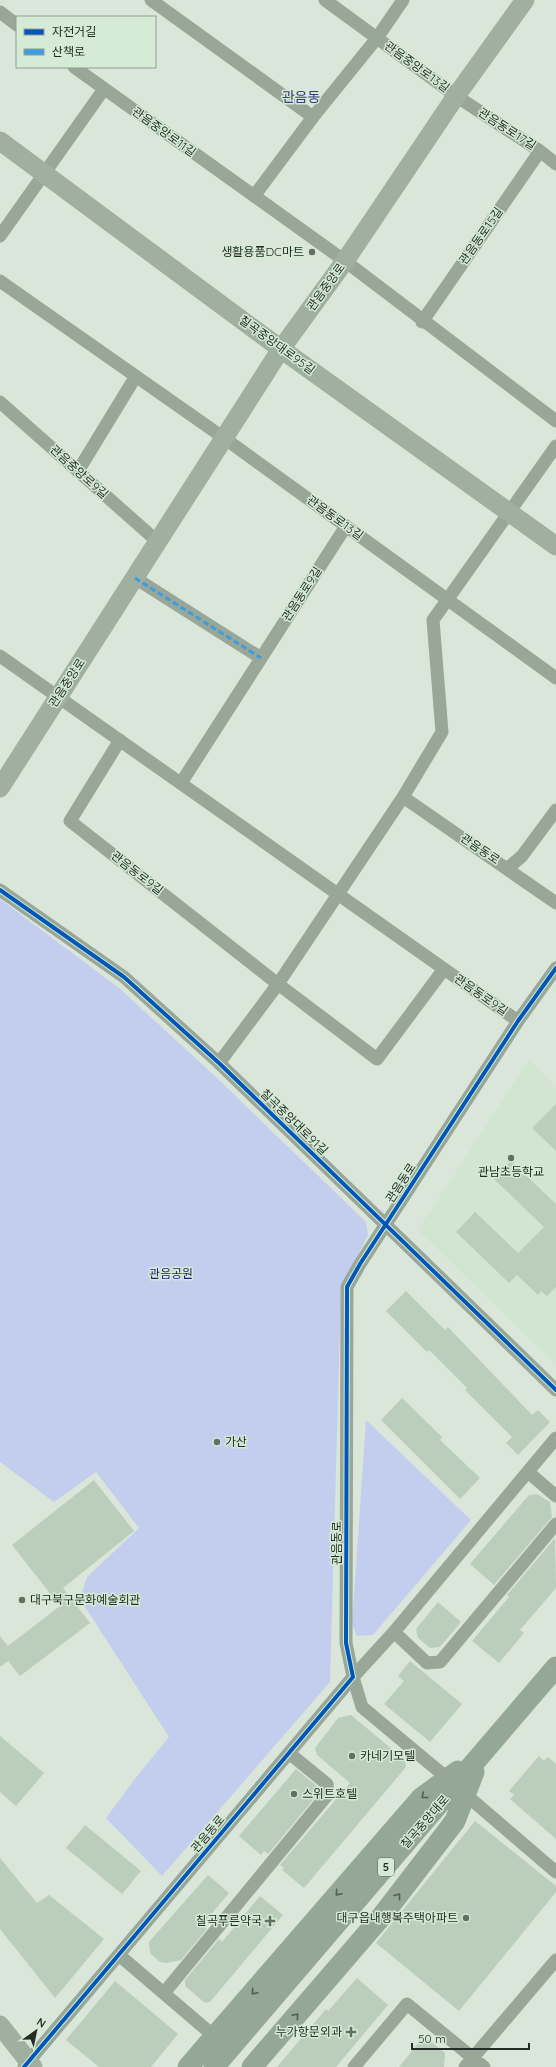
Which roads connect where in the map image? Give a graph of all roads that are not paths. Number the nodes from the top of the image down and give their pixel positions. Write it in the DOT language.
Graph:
graph roads {
  1 [pos="151,0"];
  2 [pos="325,0"];
  3 [pos="403,0"];
  4 [pos="525,0"];
  5 [pos="0,12"];
  6 [pos="16,24"];
  7 [pos="377,38"];
  8 [pos="75,68"];
  9 [pos="104,89"];
  10 [pos="456,96"];
  11 [pos="313,117"];
  12 [pos="0,141"];
  13 [pos="540,151"];
  14 [pos="556,164"];
  15 [pos="45,174"];
  16 [pos="254,196"];
  17 [pos="0,236"];
  18 [pos="345,261"];
  19 [pos="0,281"];
  20 [pos="422,322"];
  21 [pos="281,349"];
  22 [pos="136,376"];
  23 [pos="0,402"];
  24 [pos="556,421"];
  25 [pos="224,438"];
  26 [pos="556,446"];
  27 [pos="78,471"];
  28 [pos="510,512"];
  29 [pos="346,526"];
  30 [pos="158,542"];
  31 [pos="556,546"];
  32 [pos="135,578"];
  33 [pos="446,599"];
  34 [pos="0,656"];
  35 [pos="262,658"];
  36 [pos="556,678"];
  37 [pos="58,696"];
  38 [pos="120,740"];
  39 [pos="181,783"];
  40 [pos="0,788"];
  41 [pos="402,797"];
  42 [pos="556,810"];
  43 [pos="508,868"];
  44 [pos="0,890"];
  45 [pos="338,894"];
  46 [pos="556,903"];
  47 [pos="556,968"];
  48 [pos="444,969"];
  49 [pos="278,984"];
  50 [pos="518,1021"];
  51 [pos="219,1063"];
  52 [pos="385,1226"];
  53 [pos="556,1390"];
  54 [pos="556,1438"];
  55 [pos="528,1472"];
  56 [pos="556,1496"];
  57 [pos="556,1524"];
  58 [pos="394,1632"];
  59 [pos="556,1667"];
  60 [pos="353,1677"];
  61 [pos="289,1753"];
  62 [pos="479,1758"];
  63 [pos="447,1778"];
  64 [pos="465,1794"];
  65 [pos="556,1872"];
  66 [pos="119,1955"];
  67 [pos="556,1960"];
  68 [pos="164,1993"];
  69 [pos="0,2025"];
  70 [pos="215,2037"];
  71 [pos="468,2063"];
  72 [pos="29,2065"];
  73 [pos="188,2067"];
  74 [pos="214,2067"];
  75 [pos="252,2067"];
  76 [pos="354,2067"];
  77 [pos="484,2067"];
  1 -- 11 [label="street"];
  2 -- 7 [label="street, 관음중앙로13길"];
  3 -- 7 [label="street, 관음중앙로13길"];
  4 -- 10 [label="main road, 관음중앙로"];
  5 -- 6 [label="street"];
  7 -- 10 [label="street, 관음중앙로13길"];
  7 -- 11 [label="street"];
  8 -- 9 [label="street, 관음중앙로11길"];
  9 -- 15 [label="street"];
  9 -- 16 [label="street, 관음중앙로11길"];
  10 -- 13 [label="street, 관음동로17길"];
  10 -- 18 [label="main road, 관음중앙로"];
  11 -- 16 [label="street"];
  12 -- 15 [label="main road, 칠곡중앙대로95길"];
  13 -- 14 [label="street, 관음동로17길"];
  13 -- 20 [label="street, 관음동로15길"];
  15 -- 17 [label="street"];
  15 -- 21 [label="main road, 칠곡중앙대로95길"];
  16 -- 18 [label="street, 관음중앙로11길"];
  18 -- 20 [label="street"];
  18 -- 21 [label="main road, 관음중앙로"];
  19 -- 22 [label="street"];
  20 -- 24 [label="street"];
  21 -- 25 [label="main road, 관음중앙로"];
  21 -- 28 [label="main road, 칠곡중앙대로95길"];
  22 -- 25 [label="street, 관음동로13길"];
  22 -- 27 [label="street"];
  23 -- 27 [label="street, 관음중앙로9길"];
  25 -- 29 [label="street, 관음동로13길"];
  25 -- 30 [label="main road, 관음중앙로"];
  26 -- 28 [label="street"];
  27 -- 30 [label="street, 관음중앙로9길"];
  28 -- 31 [label="main road, 칠곡중앙대로95길"];
  28 -- 33 [label="street"];
  29 -- 33 [label="street, 관음동로13길"];
  29 -- 35 [label="street, 관음동로9길"];
  30 -- 32 [label="main road, 관음중앙로"];
  32 -- 35 [label="street"];
  32 -- 37 [label="main road, 관음중앙로"];
  33 -- 36 [label="street, 관음동로13길"];
  33 -- 41 [label="street"];
  34 -- 37 [label="street, 관음동로9길"];
  35 -- 39 [label="street, 관음동로9길"];
  37 -- 38 [label="street, 관음동로9길"];
  37 -- 40 [label="main road, 관음중앙로"];
  38 -- 39 [label="street, 관음동로9길"];
  38 -- 49 [label="street, 관음동로9길"];
  39 -- 45 [label="street, 관음동로9길"];
  41 -- 43 [label="street, 관음동로"];
  41 -- 45 [label="street"];
  42 -- 43 [label="street"];
  43 -- 46 [label="street, 관음동로"];
  44 -- 51 [label="street, 칠곡중앙대로91길"];
  45 -- 48 [label="street, 관음동로9길"];
  45 -- 49 [label="street"];
  47 -- 50 [label="street, 관음동로"];
  48 -- 49 [label="street, 관음동로9길"];
  48 -- 50 [label="street, 관음동로9길"];
  49 -- 51 [label="street"];
  50 -- 52 [label="street, 관음동로"];
  51 -- 52 [label="street, 칠곡중앙대로91길"];
  52 -- 53 [label="street, 칠곡중앙대로91길"];
  52 -- 60 [label="street, 관음동로"];
  54 -- 55 [label="street"];
  55 -- 56 [label="street"];
  55 -- 58 [label="street"];
  57 -- 58 [label="street"];
  58 -- 60 [label="street"];
  59 -- 62 [label="main road, 칠곡중앙대로 / 5"];
  60 -- 61 [label="street, 관음동로"];
  60 -- 63 [label="street"];
  61 -- 66 [label="street, 관음동로"];
  61 -- 68 [label="street"];
  62 -- 63 [label="main road"];
  62 -- 64 [label="main road"];
  62 -- 74 [label="main road, 칠곡중앙대로 / 5"];
  63 -- 70 [label="main road, one-way"];
  64 -- 65 [label="street"];
  75 -- 64 [label="main road, one-way"];
  66 -- 68 [label="street"];
  66 -- 72 [label="street, 관음동로"];
  67 -- 71 [label="street"];
  68 -- 70 [label="street"];
  69 -- 72 [label="main road"];
  70 -- 73 [label="main road"];
  71 -- 76 [label="street"];
  71 -- 77 [label="street"];
}
